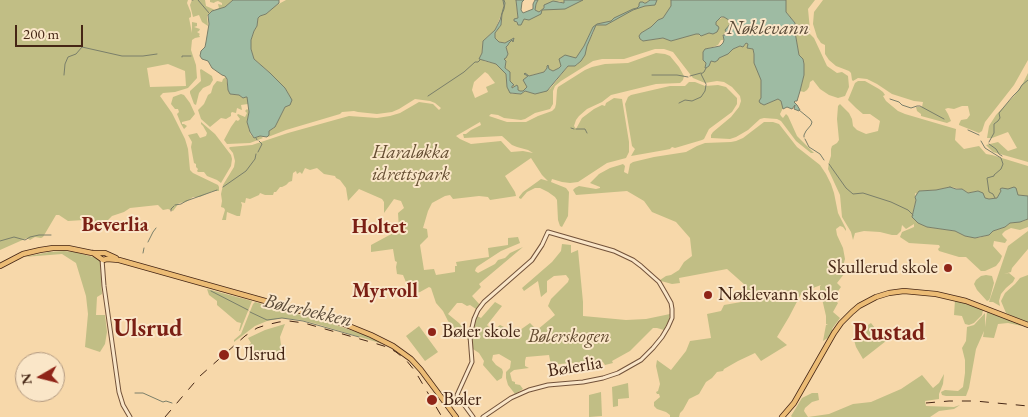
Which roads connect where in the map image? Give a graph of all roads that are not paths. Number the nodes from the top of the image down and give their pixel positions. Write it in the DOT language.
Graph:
graph roads {
  1 [pos="104,257"];
  2 [pos="0,266"];
  3 [pos="1028,325"];
  4 [pos="130,417"];
  5 [pos="456,417"];
  6 [pos="473,417"];
  7 [pos="484,417"];
  8 [pos="782,417"];
  1 -- 2 [label="main road"];
  1 -- 4 [label="street"];
  1 -- 5 [label="main road"];
  3 -- 8 [label="main road"];
  6 -- 7 [label="street, Bølerlia"];
}
